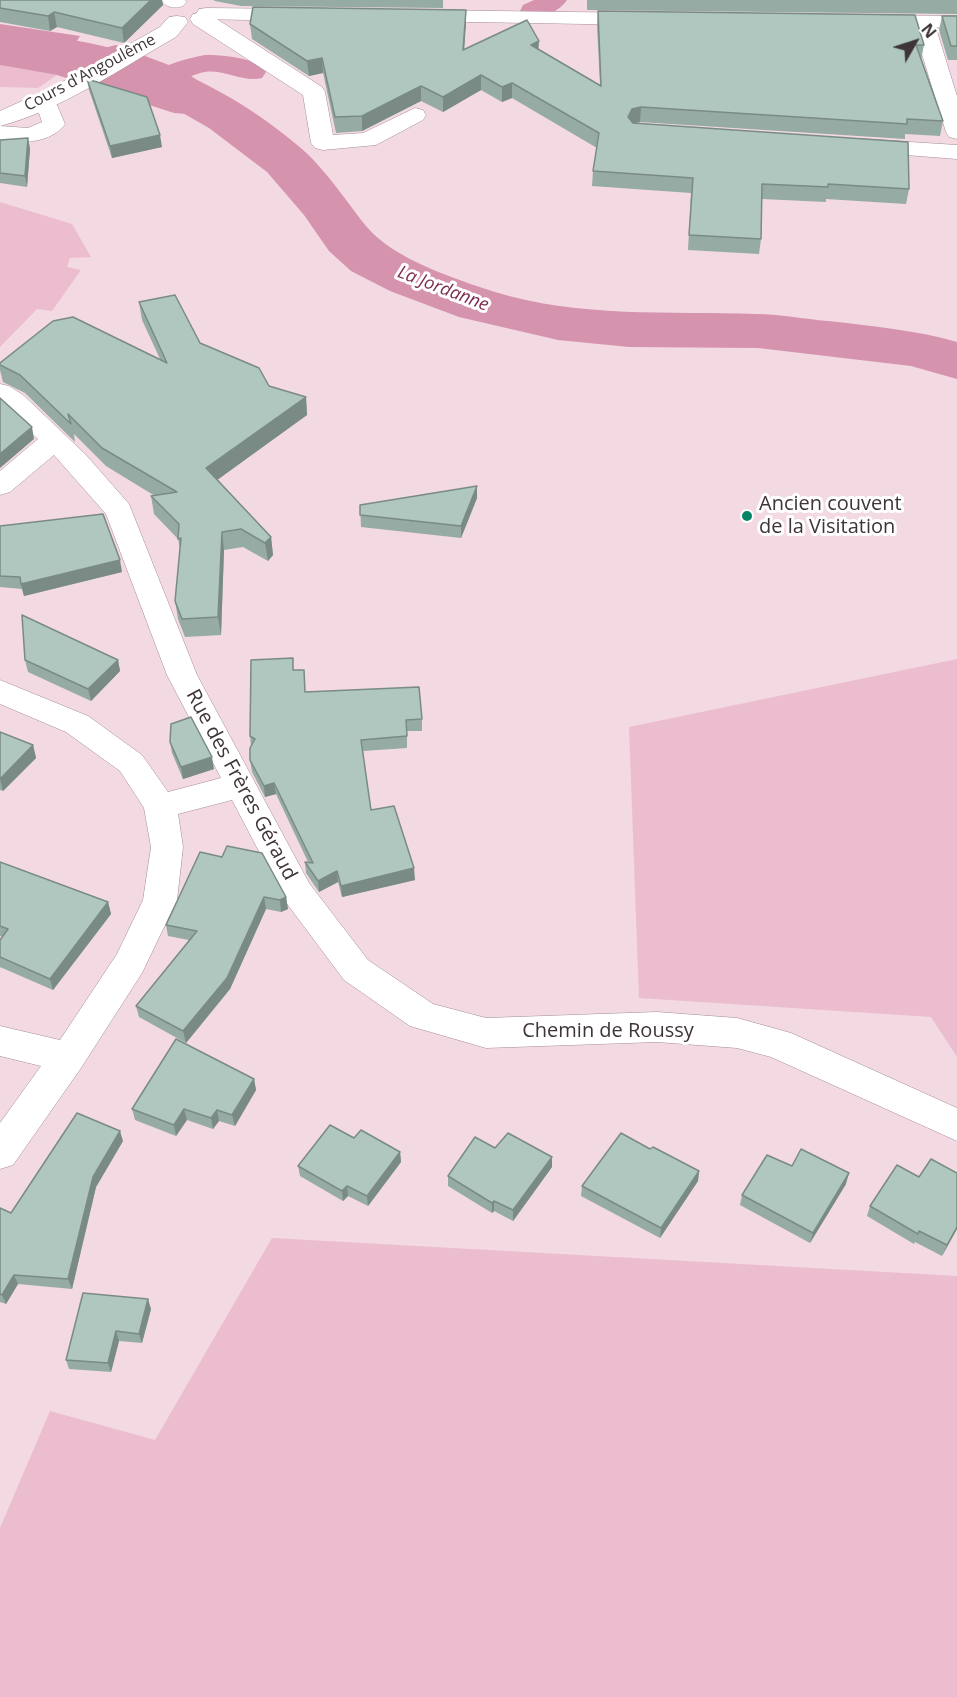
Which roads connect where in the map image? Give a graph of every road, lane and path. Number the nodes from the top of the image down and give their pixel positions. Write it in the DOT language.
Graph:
graph roads {
  1 [pos="188,8"];
  2 [pos="317,15"];
  3 [pos="400,16"];
  4 [pos="660,19"];
  5 [pos="849,21"];
  6 [pos="922,22"];
  7 [pos="957,22"];
  8 [pos="40,104"];
  9 [pos="416,115"];
  10 [pos="0,119"];
  11 [pos="957,132"];
  12 [pos="0,133"];
  13 [pos="839,144"];
  14 [pos="957,152"];
  15 [pos="0,392"];
  16 [pos="54,440"];
  17 [pos="0,486"];
  18 [pos="0,691"];
  19 [pos="241,785"];
  20 [pos="160,806"];
  21 [pos="423,1016"];
  22 [pos="0,1041"];
  23 [pos="68,1058"];
  24 [pos="957,1125"];
  25 [pos="0,1153"];
  1 -- 2 [label="street"];
  1 -- 8 [label="street, Cours d'Angoulême"];
  1 -- 9 [label="street"];
  3 -- 4 [label="street"];
  5 -- 6 [label="street"];
  6 -- 7 [label="street"];
  6 -- 11 [label="street"];
  8 -- 10 [label="street, Cours d'Angoulême"];
  8 -- 12 [label="street"];
  13 -- 14 [label="street"];
  15 -- 16 [label="street, Rue des Frères Géraud"];
  16 -- 17 [label="street"];
  16 -- 19 [label="street, Rue des Frères Géraud"];
  18 -- 20 [label="street"];
  19 -- 20 [label="street, Rue des Frères Géraud"];
  19 -- 21 [label="street, Rue des Frères Géraud"];
  20 -- 23 [label="street"];
  21 -- 24 [label="street, Chemin de Roussy"];
  22 -- 23 [label="street"];
  23 -- 25 [label="street"];
}
